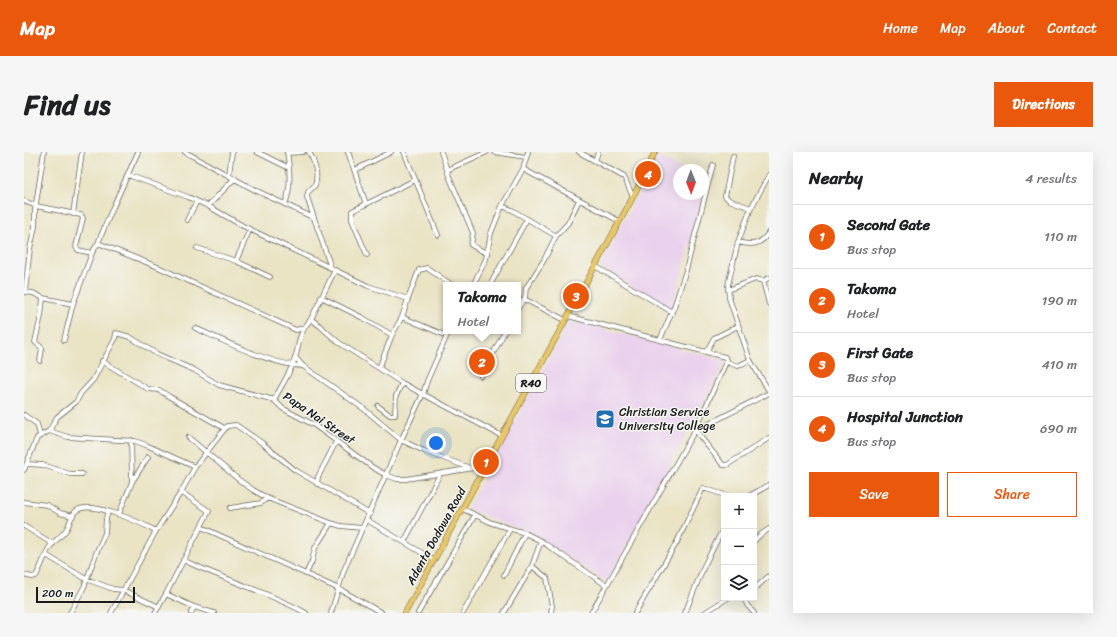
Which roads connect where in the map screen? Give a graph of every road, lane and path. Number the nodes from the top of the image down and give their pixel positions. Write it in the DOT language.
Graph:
graph roads {
  1 [pos="44,152"];
  2 [pos="82,152"];
  3 [pos="138,152"];
  4 [pos="185,152"];
  5 [pos="232,152"];
  6 [pos="257,152"];
  7 [pos="287,152"];
  8 [pos="303,152"];
  9 [pos="310,152"];
  10 [pos="348,152"];
  11 [pos="391,152"];
  12 [pos="404,152"];
  13 [pos="441,152"];
  14 [pos="487,152"];
  15 [pos="494,152"];
  16 [pos="528,152"];
  17 [pos="579,152"];
  18 [pos="598,152"];
  19 [pos="655,152"];
  20 [pos="733,156"];
  21 [pos="526,158"];
  22 [pos="595,161"];
  23 [pos="713,165"];
  24 [pos="289,168"];
  25 [pos="522,168"];
  26 [pos="355,170"];
  27 [pos="447,170"];
  28 [pos="128,175"];
  29 [pos="229,175"];
  30 [pos="769,175"];
  31 [pos="235,178"];
  32 [pos="415,180"];
  33 [pos="767,182"];
  34 [pos="633,197"];
  35 [pos="579,200"];
  36 [pos="24,202"];
  37 [pos="196,202"];
  38 [pos="285,204"];
  39 [pos="366,204"];
  40 [pos="36,206"];
  41 [pos="208,206"];
  42 [pos="502,206"];
  43 [pos="751,208"];
  44 [pos="73,214"];
  45 [pos="314,218"];
  46 [pos="527,219"];
  47 [pos="188,220"];
  48 [pos="619,221"];
  49 [pos="250,229"];
  50 [pos="769,232"];
  51 [pos="438,235"];
  52 [pos="556,236"];
  53 [pos="738,242"];
  54 [pos="98,243"];
  55 [pos="197,248"];
  56 [pos="92,253"];
  57 [pos="488,254"];
  58 [pos="366,255"];
  59 [pos="236,261"];
  60 [pos="595,266"];
  61 [pos="333,269"];
  62 [pos="270,277"];
  63 [pos="769,278"];
  64 [pos="763,281"];
  65 [pos="448,282"];
  66 [pos="475,282"];
  67 [pos="492,282"];
  68 [pos="728,290"];
  69 [pos="25,291"];
  70 [pos="322,297"];
  71 [pos="43,298"];
  72 [pos="408,299"];
  73 [pos="524,299"];
  74 [pos="521,303"];
  75 [pos="73,304"];
  76 [pos="769,304"];
  77 [pos="672,312"];
  78 [pos="402,317"];
  79 [pos="566,318"];
  80 [pos="311,319"];
  81 [pos="738,326"];
  82 [pos="195,328"];
  83 [pos="303,328"];
  84 [pos="296,330"];
  85 [pos="503,334"];
  86 [pos="392,335"];
  87 [pos="447,336"];
  88 [pos="64,340"];
  89 [pos="298,340"];
  90 [pos="660,340"];
  91 [pos="706,352"];
  92 [pos="295,357"];
  93 [pos="40,360"];
  94 [pos="750,360"];
  95 [pos="102,361"];
  96 [pos="727,362"];
  97 [pos="292,366"];
  98 [pos="303,366"];
  99 [pos="379,368"];
  100 [pos="481,376"];
  101 [pos="402,383"];
  102 [pos="769,392"];
  103 [pos="423,394"];
  104 [pos="274,400"];
  105 [pos="378,406"];
  106 [pos="24,415"];
  107 [pos="224,428"];
  108 [pos="696,430"];
  109 [pos="49,431"];
  110 [pos="40,436"];
  111 [pos="188,436"];
  112 [pos="502,436"];
  113 [pos="769,438"];
  114 [pos="131,440"];
  115 [pos="401,440"];
  116 [pos="336,442"];
  117 [pos="206,452"];
  118 [pos="148,457"];
  119 [pos="27,464"];
  120 [pos="486,466"];
  121 [pos="195,467"];
  122 [pos="470,469"];
  123 [pos="24,470"];
  124 [pos="82,474"];
  125 [pos="440,474"];
  126 [pos="386,475"];
  127 [pos="318,477"];
  128 [pos="311,480"];
  129 [pos="132,482"];
  130 [pos="317,484"];
  131 [pos="769,485"];
  132 [pos="181,492"];
  133 [pos="754,493"];
  134 [pos="721,494"];
  135 [pos="267,498"];
  136 [pos="24,502"];
  137 [pos="230,508"];
  138 [pos="462,509"];
  139 [pos="108,512"];
  140 [pos="119,514"];
  141 [pos="370,514"];
  142 [pos="475,515"];
  143 [pos="73,516"];
  144 [pos="367,520"];
  145 [pos="331,523"];
  146 [pos="24,526"];
  147 [pos="201,527"];
  148 [pos="362,528"];
  149 [pos="510,528"];
  150 [pos="723,529"];
  151 [pos="769,529"];
  152 [pos="156,530"];
  153 [pos="525,534"];
  154 [pos="757,538"];
  155 [pos="541,541"];
  156 [pos="404,542"];
  157 [pos="53,544"];
  158 [pos="46,555"];
  159 [pos="183,560"];
  160 [pos="434,560"];
  161 [pos="532,566"];
  162 [pos="306,574"];
  163 [pos="24,575"];
  164 [pos="504,575"];
  165 [pos="769,576"];
  166 [pos="86,579"];
  167 [pos="606,585"];
  168 [pos="757,586"];
  169 [pos="339,589"];
  170 [pos="123,590"];
  171 [pos="166,594"];
  172 [pos="723,601"];
  173 [pos="745,601"];
  174 [pos="159,607"];
  175 [pos="194,607"];
  176 [pos="70,613"];
  177 [pos="111,613"];
  178 [pos="155,613"];
  179 [pos="191,613"];
  180 [pos="214,613"];
  181 [pos="306,613"];
  182 [pos="331,613"];
  183 [pos="382,613"];
  184 [pos="405,613"];
  185 [pos="418,613"];
  186 [pos="463,613"];
  187 [pos="504,613"];
  188 [pos="551,613"];
  189 [pos="591,613"];
  190 [pos="635,613"];
  191 [pos="685,613"];
  192 [pos="704,613"];
  193 [pos="754,613"];
  1 -- 40 [label="street"];
  2 -- 44 [label="street"];
  3 -- 28 [label="street"];
  4 -- 29 [label="street"];
  5 -- 29 [label="street"];
  6 -- 24 [label="street"];
  7 -- 8 [label="street"];
  7 -- 24 [label="street"];
  9 -- 45 [label="street"];
  10 -- 26 [label="street"];
  11 -- 26 [label="street"];
  12 -- 32 [label="street"];
  13 -- 27 [label="street"];
  14 -- 27 [label="street"];
  15 -- 21 [label="street"];
  16 -- 21 [label="street"];
  17 -- 22 [label="street"];
  18 -- 22 [label="street"];
  19 -- 34 [label="main road, Adenta Dodowa Road / R40"];
  20 -- 43 [label="street"];
  21 -- 25 [label="street"];
  22 -- 34 [label="street"];
  23 -- 77 [label="street"];
  24 -- 38 [label="street"];
  25 -- 35 [label="street"];
  25 -- 42 [label="street"];
  26 -- 39 [label="street"];
  27 -- 57 [label="street"];
  28 -- 37 [label="street"];
  28 -- 54 [label="street"];
  29 -- 31 [label="street"];
  30 -- 33 [label="street"];
  31 -- 38 [label="street"];
  31 -- 41 [label="street"];
  32 -- 39 [label="street"];
  32 -- 51 [label="street"];
  33 -- 43 [label="street"];
  34 -- 48 [label="main road, Adenta Dodowa Road / R40"];
  35 -- 48 [label="street"];
  35 -- 52 [label="street"];
  36 -- 40 [label="street"];
  37 -- 41 [label="street"];
  37 -- 47 [label="street"];
  38 -- 45 [label="street"];
  39 -- 58 [label="street"];
  40 -- 44 [label="street"];
  40 -- 69 [label="street"];
  41 -- 49 [label="street"];
  42 -- 46 [label="street"];
  42 -- 57 [label="street"];
  43 -- 53 [label="street"];
  44 -- 56 [label="street"];
  45 -- 61 [label="street"];
  46 -- 52 [label="street"];
  46 -- 67 [label="street"];
  48 -- 60 [label="main road, Adenta Dodowa Road / R40"];
  49 -- 59 [label="street"];
  49 -- 61 [label="street"];
  50 -- 53 [label="street"];
  52 -- 73 [label="street"];
  53 -- 68 [label="street"];
  54 -- 56 [label="street"];
  54 -- 84 [label="street"];
  55 -- 59 [label="street"];
  56 -- 75 [label="street"];
  57 -- 66 [label="street"];
  59 -- 62 [label="street"];
  60 -- 77 [label="street"];
  60 -- 79 [label="main road, Adenta Dodowa Road / R40"];
  61 -- 70 [label="street"];
  61 -- 72 [label="street"];
  63 -- 64 [label="street"];
  64 -- 68 [label="street"];
  64 -- 76 [label="street"];
  65 -- 72 [label="street"];
  68 -- 81 [label="street"];
  69 -- 71 [label="street"];
  70 -- 80 [label="street"];
  70 -- 86 [label="street"];
  71 -- 75 [label="street"];
  71 -- 93 [label="street"];
  72 -- 78 [label="street"];
  73 -- 74 [label="street"];
  73 -- 79 [label="street"];
  75 -- 88 [label="street"];
  77 -- 90 [label="street"];
  78 -- 86 [label="street"];
  78 -- 87 [label="street"];
  79 -- 90 [label="street"];
  79 -- 112 [label="main road, Adenta Dodowa Road / R40"];
  80 -- 83 [label="street"];
  80 -- 99 [label="street"];
  81 -- 91 [label="street"];
  81 -- 94 [label="street"];
  82 -- 97 [label="street"];
  83 -- 84 [label="street"];
  83 -- 89 [label="street"];
  84 -- 89 [label="street"];
  85 -- 100 [label="street"];
  86 -- 99 [label="street"];
  87 -- 103 [label="street"];
  89 -- 92 [label="street"];
  90 -- 91 [label="street"];
  91 -- 96 [label="street"];
  92 -- 97 [label="street"];
  92 -- 98 [label="street"];
  94 -- 96 [label="street"];
  94 -- 102 [label="street"];
  95 -- 104 [label="street, Papa Nai Street"];
  95 -- 107 [label="street"];
  95 -- 109 [label="street"];
  96 -- 108 [label="street"];
  97 -- 98 [label="street"];
  97 -- 104 [label="street"];
  98 -- 115 [label="street"];
  99 -- 101 [label="street"];
  101 -- 103 [label="street"];
  101 -- 105 [label="street"];
  102 -- 108 [label="street"];
  103 -- 112 [label="street"];
  103 -- 115 [label="street"];
  104 -- 116 [label="street, Papa Nai Street"];
  106 -- 110 [label="street"];
  107 -- 117 [label="street"];
  107 -- 128 [label="street"];
  108 -- 113 [label="street"];
  108 -- 167 [label="street"];
  109 -- 110 [label="street"];
  109 -- 114 [label="street"];
  110 -- 119 [label="street"];
  111 -- 117 [label="street"];
  112 -- 120 [label="main road, Adenta Dodowa Road / R40"];
  114 -- 121 [label="street"];
  114 -- 129 [label="street"];
  115 -- 122 [label="street"];
  115 -- 126 [label="street"];
  116 -- 126 [label="street, Papa Nai Street"];
  116 -- 127 [label="street"];
  117 -- 121 [label="street"];
  117 -- 135 [label="street"];
  118 -- 129 [label="street"];
  119 -- 123 [label="street"];
  119 -- 124 [label="street"];
  120 -- 122 [label="street, Papa Nai Street"];
  120 -- 138 [label="main road, Adenta Dodowa Road / R40"];
  121 -- 132 [label="street"];
  122 -- 125 [label="street, Papa Nai Street"];
  125 -- 126 [label="street, Papa Nai Street"];
  125 -- 156 [label="street"];
  126 -- 141 [label="street"];
  127 -- 128 [label="street"];
  127 -- 130 [label="street"];
  128 -- 130 [label="street"];
  129 -- 140 [label="street"];
  130 -- 141 [label="street"];
  131 -- 133 [label="street"];
  132 -- 147 [label="street"];
  132 -- 152 [label="street"];
  134 -- 190 [label="street"];
  135 -- 137 [label="street"];
  135 -- 145 [label="street"];
  136 -- 143 [label="street"];
  138 -- 142 [label="street"];
  138 -- 160 [label="main road, Adenta Dodowa Road / R40"];
  139 -- 140 [label="street"];
  139 -- 143 [label="street"];
  139 -- 166 [label="street"];
  140 -- 152 [label="street"];
  141 -- 144 [label="street"];
  142 -- 149 [label="street"];
  142 -- 185 [label="street"];
  143 -- 157 [label="street"];
  144 -- 148 [label="street"];
  144 -- 156 [label="street"];
  145 -- 148 [label="street"];
  145 -- 162 [label="street"];
  146 -- 157 [label="street"];
  147 -- 159 [label="street"];
  147 -- 162 [label="street"];
  148 -- 169 [label="street"];
  149 -- 153 [label="street"];
  149 -- 186 [label="street"];
  150 -- 191 [label="street"];
  151 -- 154 [label="street"];
  152 -- 170 [label="street"];
  153 -- 155 [label="street"];
  153 -- 164 [label="street"];
  155 -- 161 [label="street"];
  155 -- 167 [label="street"];
  156 -- 160 [label="street"];
  157 -- 158 [label="street"];
  158 -- 163 [label="street"];
  158 -- 166 [label="street"];
  159 -- 171 [label="street"];
  159 -- 181 [label="street"];
  160 -- 184 [label="main road, Adenta Dodowa Road / R40"];
  161 -- 187 [label="street"];
  161 -- 188 [label="street"];
  162 -- 169 [label="street"];
  165 -- 168 [label="street"];
  166 -- 170 [label="street"];
  166 -- 176 [label="street"];
  167 -- 189 [label="street"];
  169 -- 182 [label="street"];
  169 -- 183 [label="street"];
  170 -- 174 [label="street"];
  170 -- 177 [label="street"];
  171 -- 174 [label="street"];
  171 -- 175 [label="street"];
  172 -- 192 [label="street"];
  173 -- 193 [label="street"];
  174 -- 178 [label="street"];
  175 -- 179 [label="street"];
  175 -- 180 [label="street"];
}
